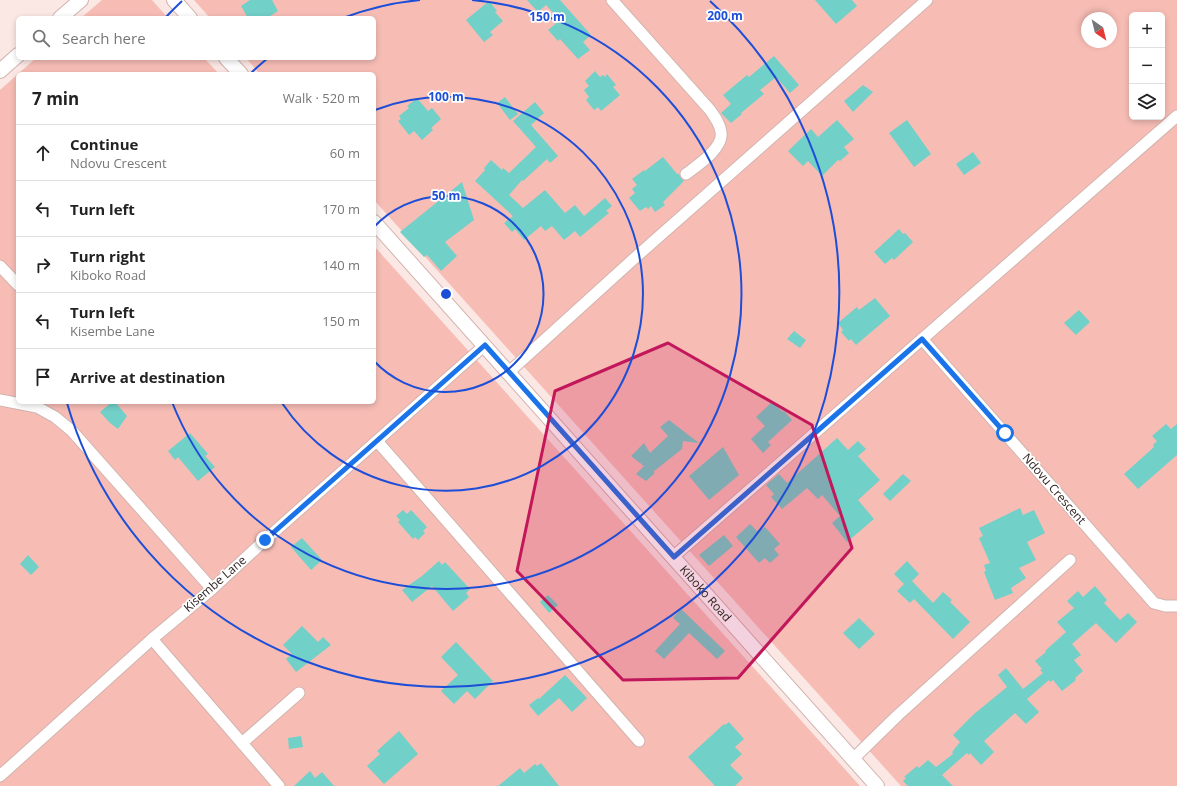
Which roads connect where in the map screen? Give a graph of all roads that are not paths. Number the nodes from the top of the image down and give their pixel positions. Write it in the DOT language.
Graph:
graph roads {
  1 [pos="81,0"];
  2 [pos="174,0"];
  3 [pos="612,0"];
  4 [pos="927,0"];
  5 [pos="62,16"];
  6 [pos="188,16"];
  7 [pos="16,57"];
  8 [pos="228,60"];
  9 [pos="0,71"];
  10 [pos="239,72"];
  11 [pos="1177,116"];
  12 [pos="686,174"];
  13 [pos="376,224"];
  14 [pos="0,266"];
  15 [pos="16,283"];
  16 [pos="922,339"];
  17 [pos="485,345"];
  18 [pos="509,372"];
  19 [pos="0,400"];
  20 [pos="16,403"];
  21 [pos="21,404"];
  22 [pos="377,441"];
  23 [pos="674,557"];
  24 [pos="1070,560"];
  25 [pos="212,589"];
  26 [pos="1177,606"];
  27 [pos="152,639"];
  28 [pos="299,693"];
  29 [pos="639,741"];
  30 [pos="242,743"];
  31 [pos="853,759"];
  32 [pos="0,776"];
  33 [pos="874,785"];
  34 [pos="279,786"];
  1 -- 5 [label="street"];
  2 -- 6 [label="street"];
  3 -- 12 [label="street"];
  4 -- 18 [label="street"];
  7 -- 9 [label="street"];
  8 -- 10 [label="street"];
  11 -- 16 [label="street"];
  13 -- 17 [label="street, Kiboko Road"];
  14 -- 15 [label="street"];
  16 -- 23 [label="street"];
  16 -- 26 [label="street, Ndovu Crescent"];
  17 -- 18 [label="street, Kiboko Road"];
  17 -- 22 [label="street, Kisembe Lane"];
  18 -- 23 [label="street, Kiboko Road"];
  19 -- 20 [label="street"];
  21 -- 25 [label="street"];
  22 -- 25 [label="street, Kisembe Lane"];
  22 -- 29 [label="street"];
  23 -- 31 [label="street, Kiboko Road"];
  24 -- 31 [label="street"];
  25 -- 27 [label="street, Kisembe Lane"];
  27 -- 30 [label="street"];
  27 -- 32 [label="street, Kisembe Lane"];
  28 -- 30 [label="street"];
  30 -- 34 [label="street"];
  31 -- 33 [label="street, Kiboko Road"];
}
